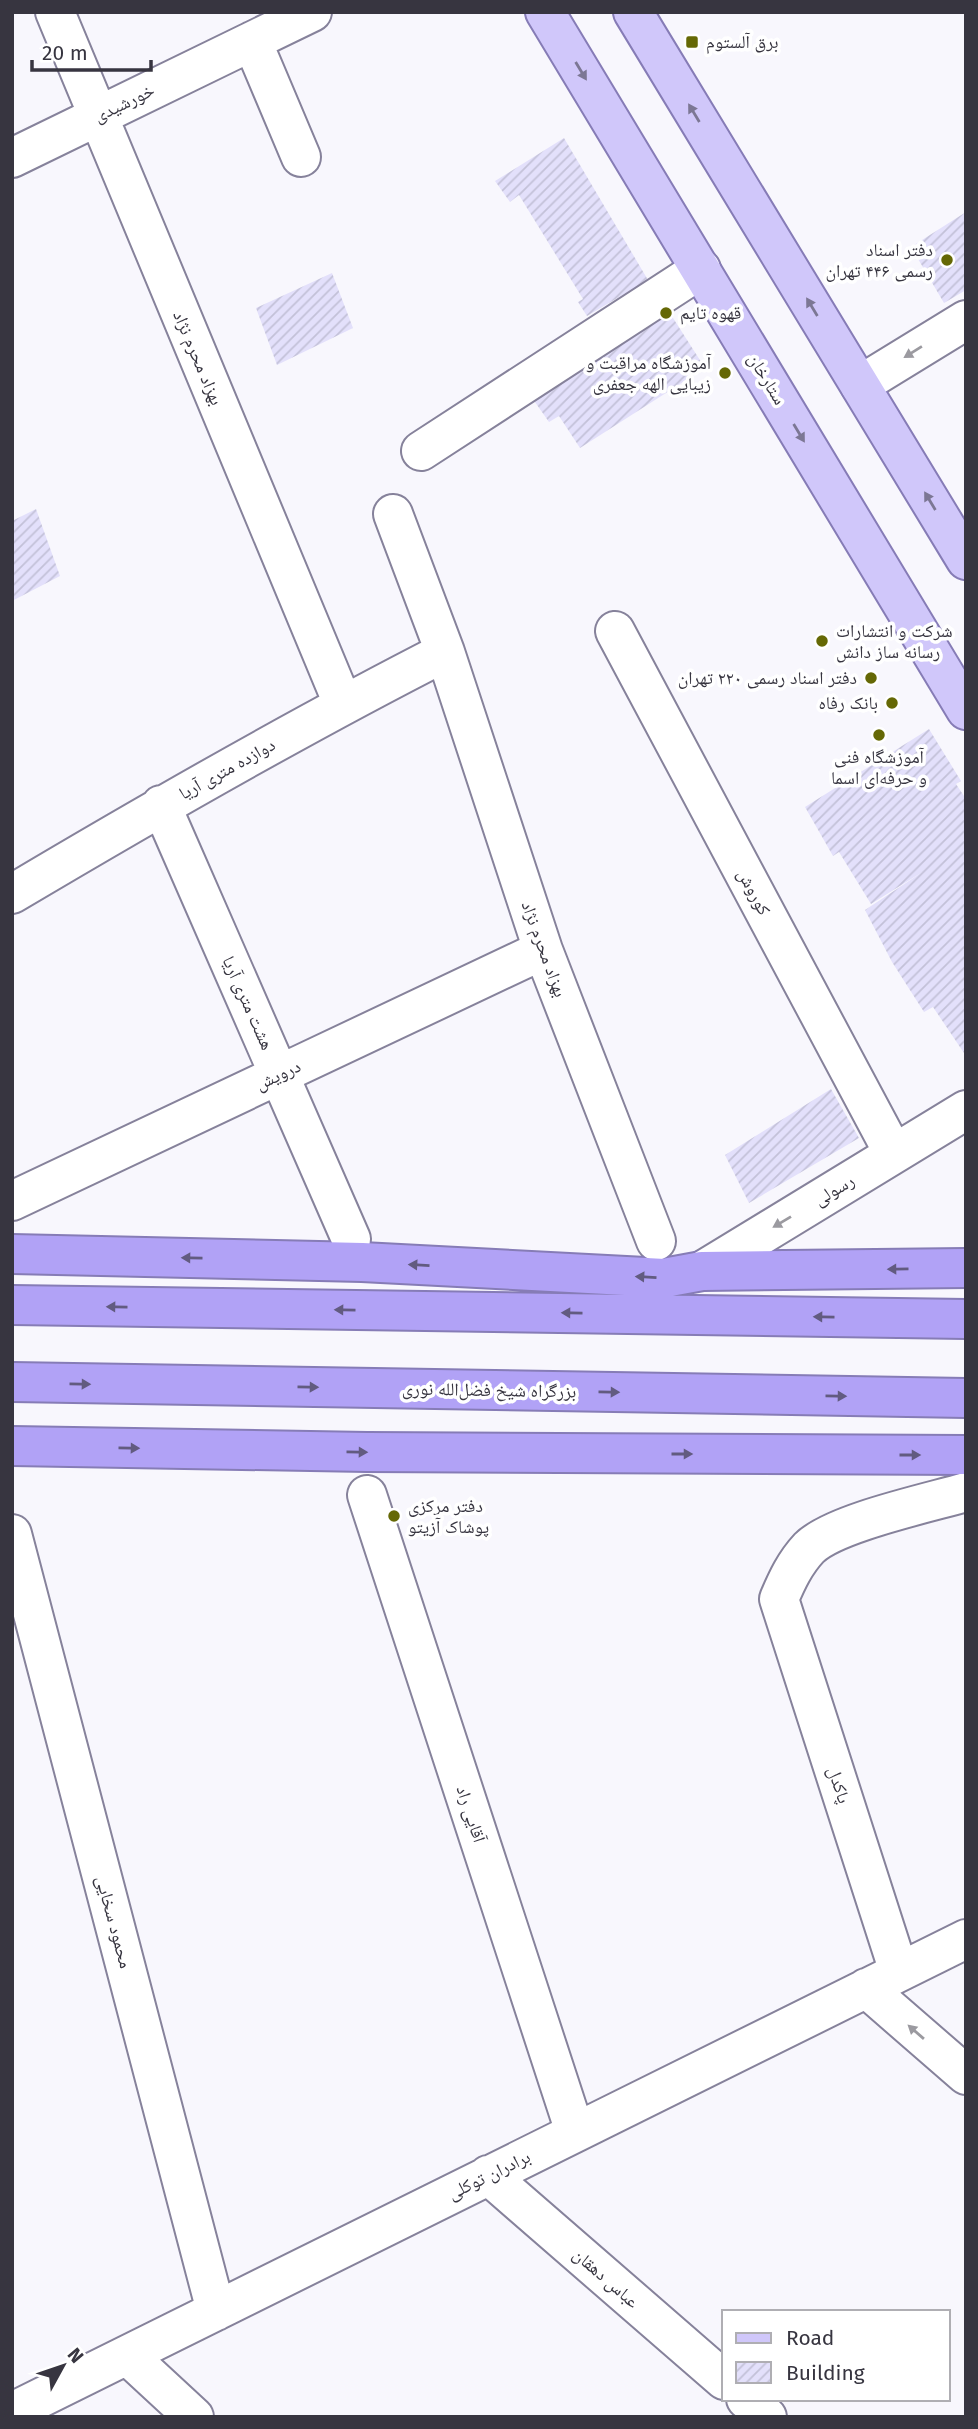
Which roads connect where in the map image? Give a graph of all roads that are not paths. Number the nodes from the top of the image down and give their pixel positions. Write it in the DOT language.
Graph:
graph roads {
  1 [pos="55,12"];
  2 [pos="312,12"];
  3 [pos="545,12"];
  4 [pos="633,12"];
  5 [pos="252,41"];
  6 [pos="97,116"];
  7 [pos="301,157"];
  8 [pos="12,158"];
  9 [pos="701,269"];
  10 [pos="966,320"];
  11 [pos="859,385"];
  12 [pos="421,451"];
  13 [pos="393,514"];
  14 [pos="966,560"];
  15 [pos="615,631"];
  16 [pos="445,652"];
  17 [pos="343,704"];
  18 [pos="966,710"];
  19 [pos="162,805"];
  20 [pos="12,894"];
  21 [pos="543,950"];
  22 [pos="279,1075"];
  23 [pos="966,1110"];
  24 [pos="894,1154"];
  25 [pos="12,1201"];
  26 [pos="351,1239"];
  27 [pos="656,1241"];
  28 [pos="12,1254"];
  29 [pos="966,1268"];
  30 [pos="702,1271"];
  31 [pos="12,1305"];
  32 [pos="966,1320"];
  33 [pos="12,1382"];
  34 [pos="966,1398"];
  35 [pos="12,1446"];
  36 [pos="966,1455"];
  37 [pos="966,1492"];
  38 [pos="367,1495"];
  39 [pos="12,1534"];
  40 [pos="966,1939"];
  41 [pos="883,1980"];
  42 [pos="966,2075"];
  43 [pos="575,2132"];
  44 [pos="488,2175"];
  45 [pos="216,2311"];
  46 [pos="127,2355"];
  47 [pos="722,2378"];
  48 [pos="748,2401"];
  49 [pos="12,2412"];
  50 [pos="194,2417"];
  51 [pos="767,2417"];
  1 -- 6 [label="street, بهزاد محرم نژاد"];
  2 -- 5 [label="street, خورشیدی"];
  3 -- 9 [label="main road, ستارخان, one-way"];
  11 -- 4 [label="main road, one-way"];
  5 -- 6 [label="street, خورشیدی"];
  5 -- 7 [label="street"];
  6 -- 8 [label="street, خورشیدی"];
  6 -- 17 [label="street, بهزاد محرم نژاد"];
  9 -- 12 [label="street"];
  9 -- 18 [label="main road, ستارخان, one-way"];
  10 -- 11 [label="street, one-way"];
  14 -- 11 [label="main road, one-way"];
  13 -- 16 [label="street, بهزاد محرم نژاد"];
  15 -- 24 [label="street, کوروش"];
  16 -- 17 [label="street, دوازده متری آریا"];
  16 -- 21 [label="street, بهزاد محرم نژاد"];
  17 -- 19 [label="street, دوازده متری آریا"];
  19 -- 20 [label="street, دوازده متری آریا"];
  19 -- 22 [label="street, هشت متری آریا"];
  21 -- 22 [label="street, درویش"];
  21 -- 27 [label="street, بهزاد محرم نژاد"];
  22 -- 25 [label="street, درویش"];
  22 -- 26 [label="street, هشت متری آریا"];
  23 -- 24 [label="street, رسولی"];
  24 -- 30 [label="street, رسولی, one-way"];
  30 -- 28 [label="highway, one-way"];
  29 -- 30 [label="highway, one-way"];
  32 -- 31 [label="highway, one-way"];
  33 -- 34 [label="highway, بزرگراه شیخ فضل‌الله نوری, one-way"];
  35 -- 36 [label="highway, one-way"];
  37 -- 41 [label="street, پاکدل"];
  38 -- 43 [label="street, آقایی راد"];
  39 -- 45 [label="street, محمود سخایی"];
  40 -- 41 [label="street, برادران توکلی"];
  42 -- 41 [label="street, one-way"];
  41 -- 43 [label="street, برادران توکلی"];
  43 -- 44 [label="street, برادران توکلی"];
  44 -- 45 [label="street, برادران توکلی"];
  44 -- 47 [label="street, عباس دهقان"];
  45 -- 46 [label="street, برادران توکلی"];
  46 -- 49 [label="street, برادران توکلی"];
  46 -- 50 [label="street"];
  48 -- 51 [label="street"];
}
